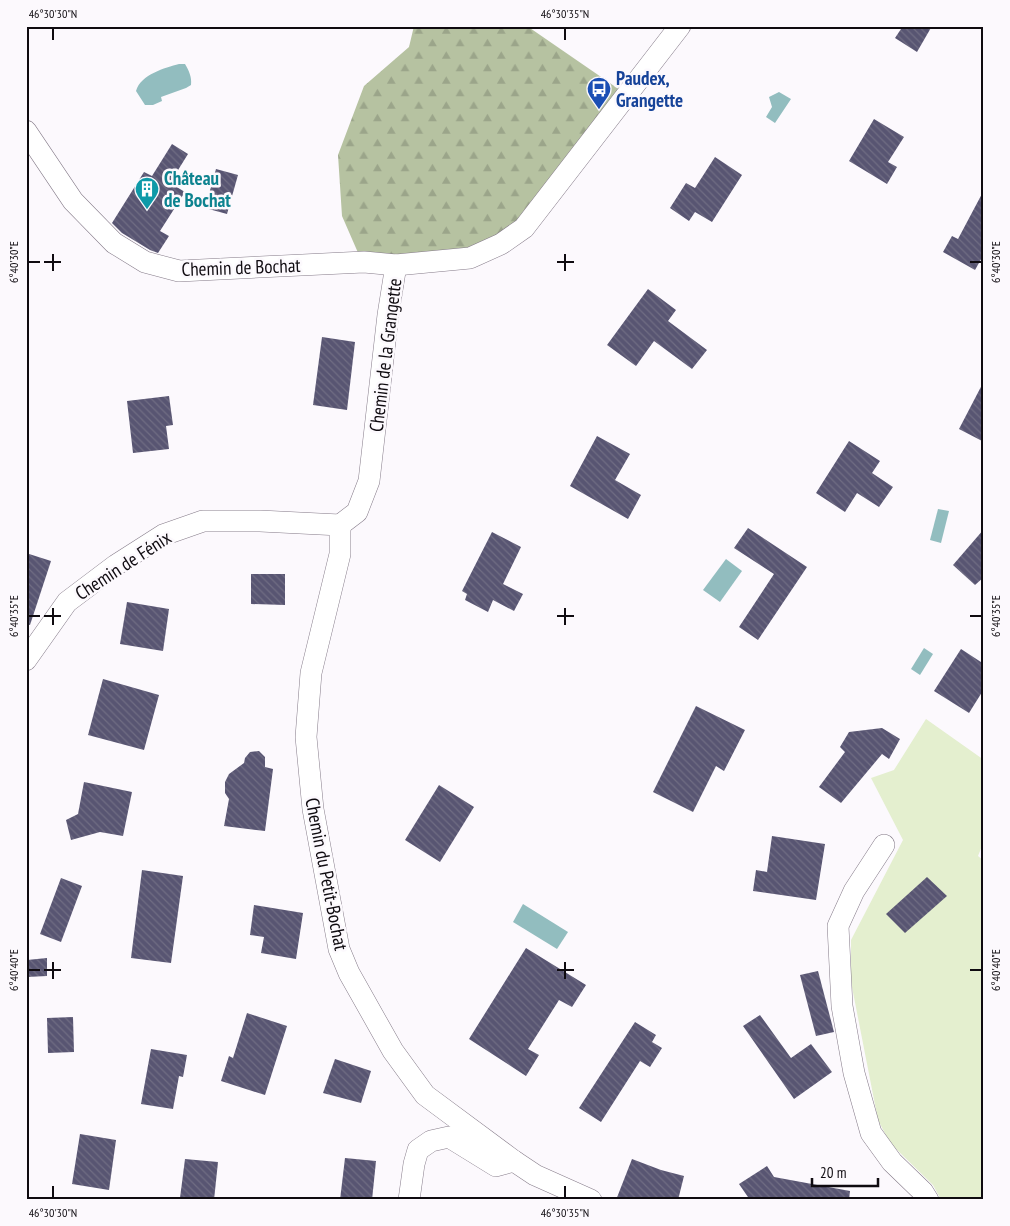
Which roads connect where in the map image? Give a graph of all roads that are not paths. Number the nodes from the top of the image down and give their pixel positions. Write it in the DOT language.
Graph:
graph roads {
  1 [pos="680,26"];
  2 [pos="26,131"];
  3 [pos="396,265"];
  4 [pos="340,525"];
  5 [pos="26,660"];
  6 [pos="884,845"];
  7 [pos="514,1161"];
  8 [pos="410,1200"];
  9 [pos="591,1200"];
  10 [pos="928,1200"];
  1 -- 3 [label="street, Chemin de la Grangette"];
  2 -- 3 [label="street, Chemin de Bochat"];
  3 -- 4 [label="street, Chemin de la Grangette"];
  4 -- 5 [label="street, Chemin de Fénix"];
  4 -- 7 [label="street, Chemin du Petit-Bochat"];
  6 -- 10 [label="street"];
  7 -- 8 [label="street"];
  7 -- 9 [label="street, Chemin du Petit-Bochat"];
}
